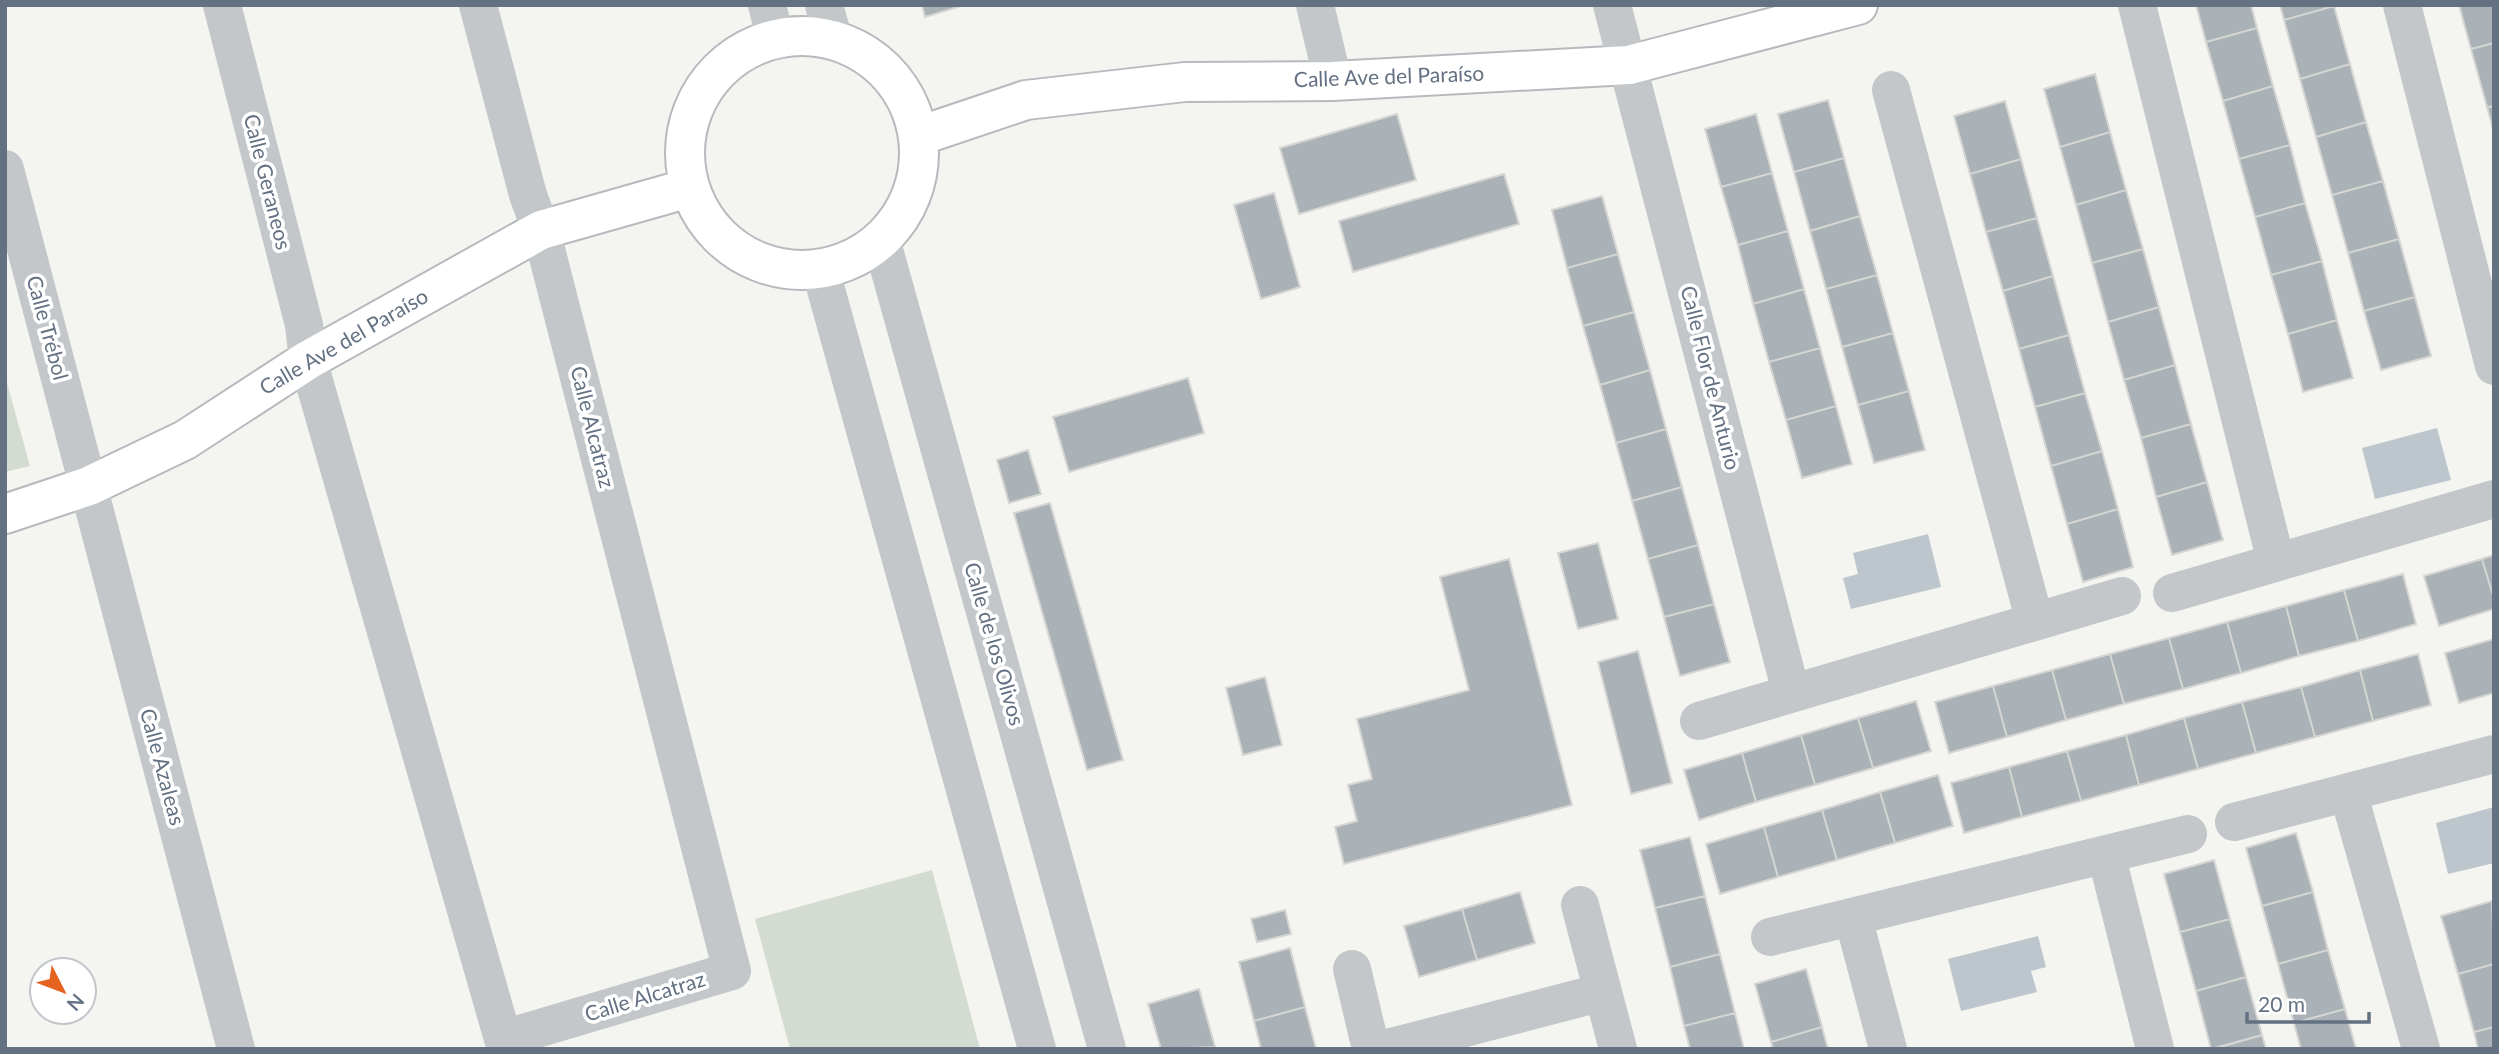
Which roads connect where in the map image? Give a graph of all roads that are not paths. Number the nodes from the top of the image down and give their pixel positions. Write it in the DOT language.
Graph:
graph roads {
  1 [pos="222,5"];
  2 [pos="478,5"];
  3 [pos="1315,5"];
  4 [pos="1612,5"];
  5 [pos="1858,5"];
  6 [pos="2137,5"];
  7 [pos="2402,5"];
  8 [pos="772,23"];
  9 [pos="829,23"];
  10 [pos="1629,65"];
  11 [pos="1333,81"];
  12 [pos="1891,90"];
  13 [pos="919,136"];
  14 [pos="5,169"];
  15 [pos="689,188"];
  16 [pos="541,230"];
  17 [pos="881,239"];
  18 [pos="820,268"];
  19 [pos="308,360"];
  20 [pos="2494,366"];
  21 [pos="89,486"];
  22 [pos="2494,499"];
  23 [pos="5,514"];
  24 [pos="2276,562"];
  25 [pos="2172,593"];
  26 [pos="2122,596"];
  27 [pos="2035,622"];
  28 [pos="1791,692"];
  29 [pos="1699,721"];
  30 [pos="2494,754"];
  31 [pos="2348,792"];
  32 [pos="2234,822"];
  33 [pos="2188,834"];
  34 [pos="2106,854"];
  35 [pos="1580,905"];
  36 [pos="1853,916"];
  37 [pos="1770,937"];
  38 [pos="1352,969"];
  39 [pos="1603,992"];
  40 [pos="236,1049"];
  41 [pos="1037,1049"];
  42 [pos="1107,1049"];
  43 [pos="1371,1049"];
  44 [pos="1384,1049"];
  45 [pos="1618,1049"];
  46 [pos="1888,1049"];
  47 [pos="2155,1049"];
  48 [pos="2421,1049"];
  1 -- 19 [label="street, Calle Geraneos"];
  2 -- 16 [label="street"];
  3 -- 11 [label="street"];
  4 -- 10 [label="street, Calle Flor de Anturio"];
  5 -- 10 [label="street, Calle Ave del Paraíso"];
  6 -- 24 [label="street"];
  7 -- 20 [label="street"];
  8 -- 9 [label="street"];
  8 -- 15 [label="street"];
  9 -- 13 [label="street"];
  10 -- 11 [label="street, Calle Ave del Paraíso"];
  10 -- 28 [label="street, Calle Flor de Anturio"];
  11 -- 13 [label="street, Calle Ave del Paraíso"];
  12 -- 27 [label="street"];
  13 -- 17 [label="street"];
  14 -- 21 [label="street, Calle Trébol"];
  15 -- 16 [label="street, Calle Ave del Paraíso"];
  15 -- 18 [label="street"];
  16 -- 19 [label="street, Calle Ave del Paraíso"];
  16 -- 19 [label="street, Calle Alcatraz"];
  17 -- 18 [label="street"];
  17 -- 42 [label="street, Calle de los Olivos"];
  18 -- 41 [label="street"];
  19 -- 21 [label="street, Calle Ave del Paraíso"];
  21 -- 23 [label="street, Calle Ave del Paraíso"];
  21 -- 40 [label="street, Calle Azaleas"];
  22 -- 24 [label="street"];
  24 -- 25 [label="street"];
  26 -- 27 [label="street"];
  27 -- 28 [label="street"];
  28 -- 29 [label="street"];
  30 -- 31 [label="street"];
  31 -- 32 [label="street"];
  31 -- 48 [label="street"];
  33 -- 34 [label="street"];
  34 -- 36 [label="street"];
  34 -- 47 [label="street"];
  35 -- 39 [label="street"];
  36 -- 37 [label="street"];
  36 -- 46 [label="street"];
  38 -- 43 [label="street"];
  39 -- 44 [label="street"];
  39 -- 45 [label="street"];
}
